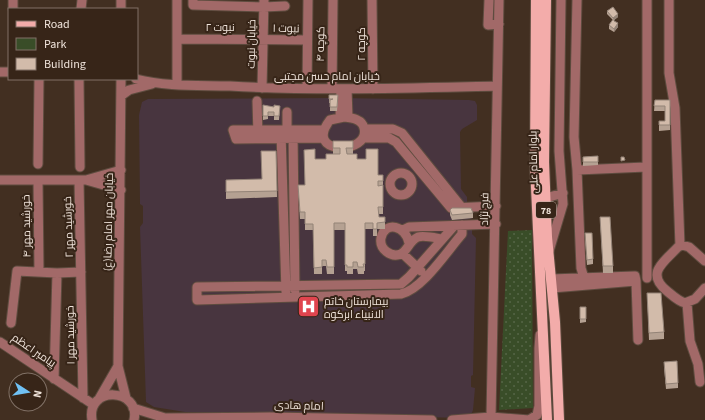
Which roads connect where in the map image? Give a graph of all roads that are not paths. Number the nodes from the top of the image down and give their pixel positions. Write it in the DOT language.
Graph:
graph roads {
  1 [pos="177,0"];
  2 [pos="308,0"];
  3 [pos="333,0"];
  4 [pos="372,0"];
  5 [pos="489,0"];
  6 [pos="499,0"];
  7 [pos="536,0"];
  8 [pos="546,0"];
  9 [pos="561,0"];
  10 [pos="577,0"];
  11 [pos="647,0"];
  12 [pos="669,0"];
  13 [pos="193,3"];
  14 [pos="264,4"];
  15 [pos="285,6"];
  16 [pos="499,24"];
  17 [pos="177,39"];
  18 [pos="264,39"];
  19 [pos="308,40"];
  20 [pos="138,79"];
  21 [pos="39,80"];
  22 [pos="79,80"];
  23 [pos="121,80"];
  24 [pos="157,83"];
  25 [pos="176,84"];
  26 [pos="497,86"];
  27 [pos="262,88"];
  28 [pos="307,88"];
  29 [pos="340,88"];
  30 [pos="373,89"];
  31 [pos="122,95"];
  32 [pos="257,102"];
  33 [pos="287,112"];
  34 [pos="344,117"];
  35 [pos="365,129"];
  36 [pos="287,133"];
  37 [pos="258,134"];
  38 [pos="324,134"];
  39 [pos="235,135"];
  40 [pos="363,138"];
  41 [pos="417,153"];
  42 [pos="409,159"];
  43 [pos="38,164"];
  44 [pos="80,167"];
  45 [pos="646,167"];
  46 [pos="121,170"];
  47 [pos="577,170"];
  48 [pos="436,176"];
  49 [pos="0,180"];
  50 [pos="38,180"];
  51 [pos="82,180"];
  52 [pos="412,182"];
  53 [pos="428,182"];
  54 [pos="120,190"];
  55 [pos="563,193"];
  56 [pos="546,198"];
  57 [pos="496,206"];
  58 [pos="463,209"];
  59 [pos="542,223"];
  60 [pos="496,224"];
  61 [pos="458,226"];
  62 [pos="403,230"];
  63 [pos="442,239"];
  64 [pos="409,243"];
  65 [pos="680,246"];
  66 [pos="549,252"];
  67 [pos="402,253"];
  68 [pos="705,261"];
  69 [pos="417,268"];
  70 [pos="39,272"];
  71 [pos="82,272"];
  72 [pos="57,273"];
  73 [pos="426,276"];
  74 [pos="657,277"];
  75 [pos="584,278"];
  76 [pos="647,278"];
  77 [pos="636,280"];
  78 [pos="552,284"];
  79 [pos="290,286"];
  80 [pos="705,288"];
  81 [pos="290,296"];
  82 [pos="687,303"];
  83 [pos="11,322"];
  84 [pos="542,326"];
  85 [pos="638,340"];
  86 [pos="0,342"];
  87 [pos="118,366"];
  88 [pos="54,379"];
  89 [pos="700,382"];
  90 [pos="83,398"];
  91 [pos="126,398"];
  92 [pos="97,402"];
  93 [pos="133,408"];
  94 [pos="270,418"];
  95 [pos="162,419"];
  96 [pos="199,419"];
  97 [pos="221,419"];
  98 [pos="244,419"];
  99 [pos="320,419"];
  100 [pos="362,419"];
  101 [pos="493,419"];
  102 [pos="92,420"];
  103 [pos="134,420"];
  104 [pos="405,420"];
  105 [pos="432,420"];
  106 [pos="452,420"];
  107 [pos="547,420"];
  108 [pos="559,420"];
  1 -- 17 [label="street"];
  2 -- 19 [label="street"];
  3 -- 29 [label="street, کوچه ۴"];
  4 -- 30 [label="street, کوچه ۲"];
  5 -- 16 [label="street"];
  6 -- 16 [label="street, فرج نژاد"];
  7 -- 59 [label="main road, بلوار امام علی / 78"];
  8 -- 56 [label="main road, بلوار امام علی / 78"];
  9 -- 55 [label="street"];
  10 -- 47 [label="street"];
  11 -- 45 [label="street"];
  12 -- 65 [label="street"];
  13 -- 14 [label="street"];
  14 -- 15 [label="street"];
  14 -- 18 [label="street, خیابان نبوت"];
  16 -- 26 [label="street, فرج نژاد"];
  17 -- 18 [label="street, نبوت ۲"];
  17 -- 25 [label="street"];
  18 -- 19 [label="street, نبوت ۱"];
  18 -- 27 [label="street, خیابان نبوت"];
  19 -- 28 [label="street"];
  20 -- 24 [label="street, خیابان امام حسن مجتبی"];
  21 -- 43 [label="street"];
  22 -- 44 [label="street"];
  23 -- 31 [label="street, خیابان مهر امام رضا(ع)"];
  24 -- 25 [label="street, خیابان امام حسن مجتبی"];
  24 -- 31 [label="street, خیابان امام حسن مجتبی"];
  25 -- 27 [label="street, خیابان امام حسن مجتبی"];
  26 -- 30 [label="street, خیابان امام حسن مجتبی"];
  26 -- 57 [label="street, فرج نژاد"];
  27 -- 28 [label="street, خیابان امام حسن مجتبی"];
  28 -- 29 [label="street, خیابان امام حسن مجتبی"];
  29 -- 30 [label="street, خیابان امام حسن مجتبی"];
  29 -- 34 [label="street, کوچه ۴"];
  31 -- 46 [label="street, خیابان مهر امام رضا(ع)"];
  32 -- 37 [label="street"];
  33 -- 36 [label="street"];
  34 -- 35 [label="street"];
  34 -- 38 [label="street"];
  35 -- 40 [label="street"];
  35 -- 41 [label="street"];
  36 -- 37 [label="street"];
  36 -- 38 [label="street"];
  36 -- 79 [label="street"];
  37 -- 39 [label="street"];
  38 -- 40 [label="street"];
  40 -- 42 [label="street"];
  41 -- 42 [label="street"];
  41 -- 48 [label="street"];
  42 -- 53 [label="street"];
  45 -- 47 [label="street"];
  45 -- 76 [label="street"];
  46 -- 51 [label="street"];
  46 -- 54 [label="street, خیابان مهر امام رضا(ع)"];
  47 -- 75 [label="street"];
  48 -- 53 [label="street"];
  48 -- 58 [label="street"];
  49 -- 50 [label="street"];
  50 -- 51 [label="street"];
  50 -- 70 [label="street, خورشید مهر ۴"];
  51 -- 54 [label="street"];
  51 -- 71 [label="street, خورشید مهر ۲"];
  52 -- 53 [label="street"];
  53 -- 58 [label="street"];
  54 -- 87 [label="street, خیابان مهر امام رضا(ع)"];
  55 -- 56 [label="street"];
  55 -- 66 [label="street"];
  56 -- 59 [label="main road, بلوار امام علی / 78"];
  57 -- 58 [label="street"];
  57 -- 60 [label="street, فرج نژاد"];
  59 -- 66 [label="main road, بلوار امام علی / 78"];
  59 -- 84 [label="main road, بلوار امام علی / 78"];
  60 -- 61 [label="street"];
  60 -- 101 [label="street, فرج نژاد"];
  61 -- 62 [label="street"];
  61 -- 63 [label="street"];
  61 -- 73 [label="street"];
  62 -- 64 [label="street"];
  62 -- 67 [label="street"];
  63 -- 64 [label="street"];
  63 -- 69 [label="street"];
  64 -- 67 [label="street"];
  65 -- 68 [label="street"];
  65 -- 74 [label="street"];
  66 -- 78 [label="main road, بلوار امام علی / 78"];
  67 -- 69 [label="street"];
  69 -- 73 [label="street"];
  69 -- 79 [label="street"];
  70 -- 72 [label="street"];
  70 -- 83 [label="street"];
  71 -- 72 [label="street"];
  71 -- 90 [label="street, خورشید مهر ۱"];
  72 -- 88 [label="street"];
  73 -- 81 [label="street"];
  74 -- 76 [label="street"];
  74 -- 82 [label="street"];
  75 -- 77 [label="street"];
  75 -- 78 [label="street"];
  76 -- 77 [label="street"];
  77 -- 78 [label="street"];
  77 -- 85 [label="street"];
  78 -- 108 [label="main road, بلوار امام علی / 78"];
  79 -- 81 [label="street"];
  79 -- 81 [label="street"];
  80 -- 82 [label="street"];
  82 -- 89 [label="street"];
  84 -- 101 [label="street"];
  84 -- 107 [label="main road, بلوار امام علی / 78"];
  86 -- 88 [label="street, پیامبر اعظم"];
  87 -- 91 [label="street"];
  87 -- 92 [label="street"];
  88 -- 90 [label="street, پیامبر اعظم"];
  90 -- 92 [label="street, پیامبر اعظم"];
  91 -- 92 [label="street"];
  91 -- 93 [label="street"];
  92 -- 102 [label="street"];
  93 -- 95 [label="street, امام هادی"];
  93 -- 103 [label="street"];
  94 -- 98 [label="street, امام هادی"];
  94 -- 99 [label="street, امام هادی"];
  95 -- 96 [label="street, امام هادی"];
  96 -- 97 [label="street, امام هادی"];
  97 -- 98 [label="street, امام هادی"];
  99 -- 100 [label="street, امام هادی"];
  100 -- 104 [label="street, امام هادی"];
  101 -- 106 [label="street"];
  104 -- 105 [label="street, امام هادی"];
}
